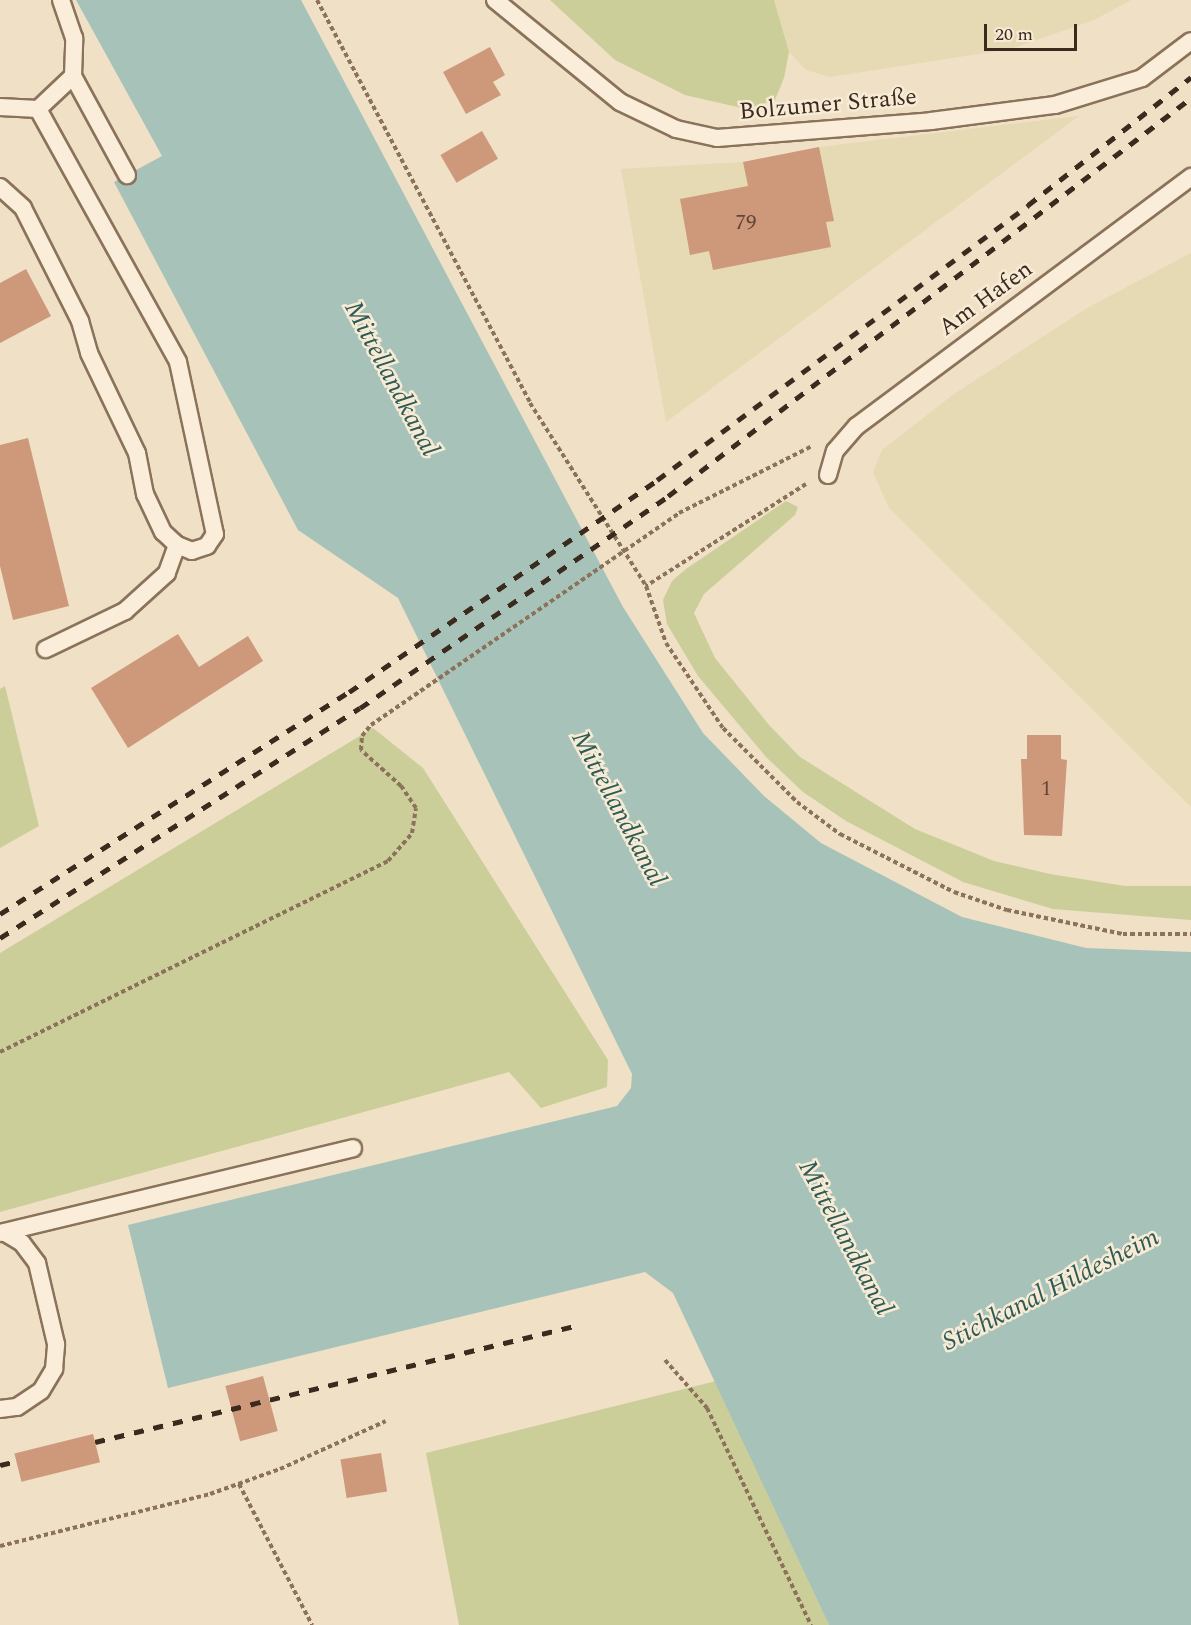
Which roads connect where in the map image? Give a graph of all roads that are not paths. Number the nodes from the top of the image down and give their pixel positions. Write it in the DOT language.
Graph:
graph roads {
  1 [pos="61,0"];
  2 [pos="495,0"];
  3 [pos="1191,41"];
  4 [pos="73,76"];
  5 [pos="0,107"];
  6 [pos="38,108"];
  7 [pos="127,175"];
  8 [pos="1191,177"];
  9 [pos="0,187"];
  10 [pos="828,475"];
  11 [pos="177,545"];
  12 [pos="46,649"];
  13 [pos="353,1148"];
  14 [pos="2,1233"];
  15 [pos="0,1408"];
  1 -- 4 [label="lane"];
  2 -- 3 [label="lane, Bolzumer Straße"];
  4 -- 6 [label="lane"];
  4 -- 7 [label="lane"];
  5 -- 6 [label="lane"];
  6 -- 11 [label="lane"];
  8 -- 10 [label="lane, Am Hafen"];
  9 -- 11 [label="lane"];
  11 -- 12 [label="lane"];
  13 -- 14 [label="lane"];
  14 -- 15 [label="lane"];
}
